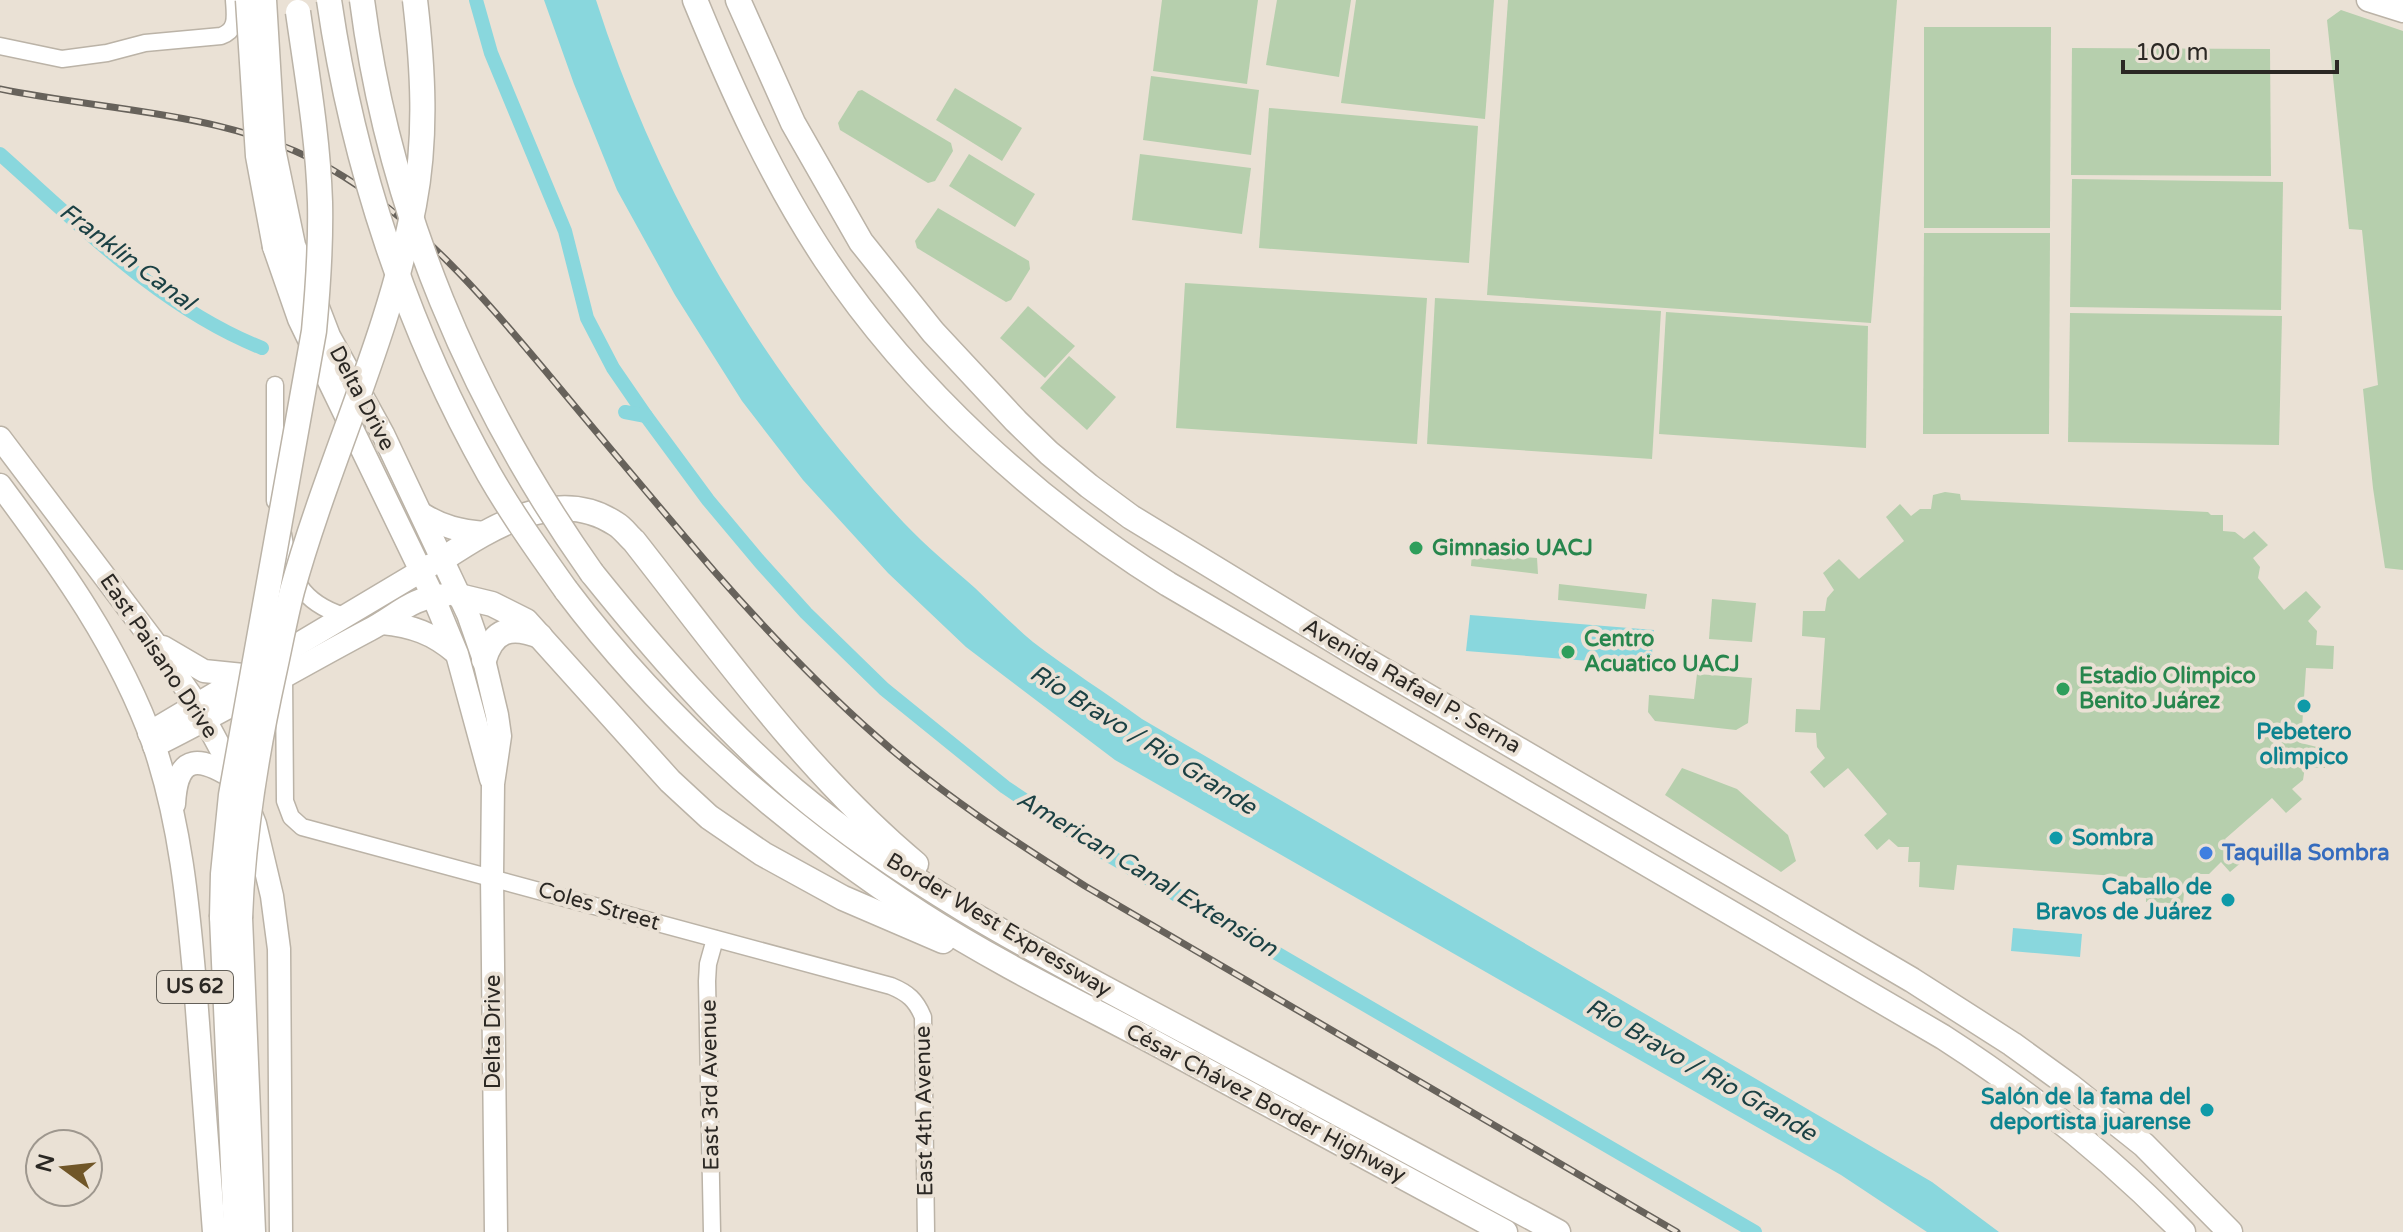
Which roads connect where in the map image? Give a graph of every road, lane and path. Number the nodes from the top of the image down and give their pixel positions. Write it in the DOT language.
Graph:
graph roads {
  1 [pos="234,0"];
  2 [pos="247,0"];
  3 [pos="265,0"];
  4 [pos="329,0"];
  5 [pos="362,0"];
  6 [pos="415,0"];
  7 [pos="695,0"];
  8 [pos="738,0"];
  9 [pos="754,0"];
  10 [pos="297,6"];
  11 [pos="0,46"];
  12 [pos="764,61"];
  13 [pos="284,246"];
  14 [pos="275,385"];
  15 [pos="0,438"];
  16 [pos="0,485"];
  17 [pos="275,488"];
  18 [pos="422,514"];
  19 [pos="484,533"];
  20 [pos="443,559"];
  21 [pos="420,570"];
  22 [pos="433,596"];
  23 [pos="459,596"];
  24 [pos="344,616"];
  25 [pos="382,623"];
  26 [pos="542,637"];
  27 [pos="154,642"];
  28 [pos="457,654"];
  29 [pos="484,660"];
  30 [pos="276,668"];
  31 [pos="248,685"];
  32 [pos="202,712"];
  33 [pos="152,740"];
  34 [pos="238,781"];
  35 [pos="493,784"];
  36 [pos="173,814"];
  37 [pos="492,876"];
  38 [pos="231,918"];
  39 [pos="989,924"];
  40 [pos="715,939"];
  41 [pos="1038,980"];
  42 [pos="908,994"];
  43 [pos="214,1232"];
  44 [pos="236,1232"];
  45 [pos="253,1232"];
  46 [pos="281,1232"];
  47 [pos="496,1232"];
  48 [pos="712,1232"];
  49 [pos="926,1232"];
  50 [pos="1505,1232"];
  51 [pos="1558,1232"];
  52 [pos="2183,1232"];
  53 [pos="2230,1232"];
  1 -- 11 [label="street"];
  2 -- 13 [label="main road, Delta Drive, bridge"];
  3 -- 13 [label="main road, Delta Drive, bridge"];
  4 -- 41 [label="highway, César Chávez Border Highway, bridge"];
  5 -- 39 [label="highway, Border West Expressway, bridge"];
  6 -- 38 [label="highway, bridge"];
  7 -- 52 [label="highway, Avenida Rafael P. Serna"];
  8 -- 12 [label="highway, Avenida Rafael P. Serna"];
  9 -- 12 [label="highway"];
  10 -- 38 [label="highway, bridge"];
  12 -- 53 [label="highway, Avenida Rafael P. Serna"];
  13 -- 18 [label="main road, Delta Drive"];
  13 -- 21 [label="main road, Delta Drive"];
  14 -- 17 [label="street"];
  15 -- 27 [label="main road, East Paisano Drive"];
  16 -- 33 [label="main road, East Paisano Drive / US 62"];
  17 -- 24 [label="street"];
  17 -- 30 [label="street"];
  18 -- 19 [label="main road"];
  18 -- 20 [label="main road, Delta Drive"];
  19 -- 20 [label="highway"];
  19 -- 39 [label="highway"];
  20 -- 21 [label="main road"];
  20 -- 23 [label="main road, Delta Drive"];
  21 -- 22 [label="main road, Delta Drive"];
  21 -- 24 [label="main road"];
  22 -- 23 [label="main road"];
  22 -- 25 [label="main road"];
  22 -- 28 [label="main road, Delta Drive"];
  23 -- 26 [label="highway"];
  23 -- 29 [label="main road, Delta Drive"];
  24 -- 30 [label="main road"];
  25 -- 28 [label="main road"];
  25 -- 30 [label="main road"];
  26 -- 29 [label="highway"];
  26 -- 41 [label="highway"];
  27 -- 31 [label="main road"];
  27 -- 32 [label="main road, East Paisano Drive"];
  28 -- 35 [label="main road, Delta Drive"];
  29 -- 35 [label="main road, Delta Drive"];
  30 -- 31 [label="main road"];
  30 -- 37 [label="street, Coles Street"];
  31 -- 32 [label="main road"];
  31 -- 34 [label="main road"];
  32 -- 33 [label="main road"];
  32 -- 34 [label="main road, East Paisano Drive"];
  33 -- 36 [label="main road, East Paisano Drive / US 62"];
  34 -- 36 [label="main road"];
  34 -- 46 [label="main road, East Paisano Drive"];
  35 -- 37 [label="main road, Delta Drive"];
  36 -- 43 [label="main road, East Paisano Drive / US 62"];
  37 -- 40 [label="street, Coles Street"];
  37 -- 47 [label="main road, Delta Drive"];
  38 -- 44 [label="highway"];
  38 -- 45 [label="highway"];
  39 -- 51 [label="highway, Border West Expressway"];
  40 -- 42 [label="street, Coles Street"];
  40 -- 48 [label="street, East 3rd Avenue"];
  41 -- 50 [label="highway, César Chávez Border Highway"];
  42 -- 49 [label="street, East 4th Avenue"];
}
